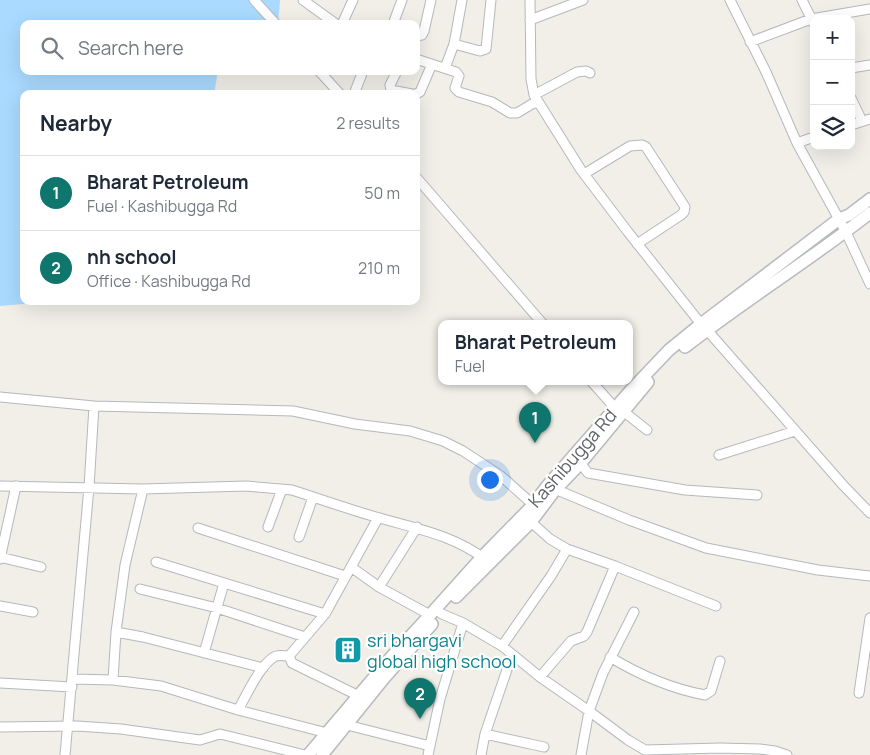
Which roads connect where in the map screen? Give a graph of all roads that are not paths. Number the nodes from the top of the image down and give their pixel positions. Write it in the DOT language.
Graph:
graph roads {
  1 [pos="254,0"];
  2 [pos="352,0"];
  3 [pos="402,0"];
  4 [pos="431,0"];
  5 [pos="462,0"];
  6 [pos="491,0"];
  7 [pos="530,0"];
  8 [pos="583,0"];
  9 [pos="730,0"];
  10 [pos="802,0"];
  11 [pos="309,2"];
  12 [pos="870,9"];
  13 [pos="843,15"];
  14 [pos="810,18"];
  15 [pos="272,20"];
  16 [pos="331,20"];
  17 [pos="344,20"];
  18 [pos="394,20"];
  19 [pos="530,20"];
  20 [pos="810,23"];
  21 [pos="420,35"];
  22 [pos="750,42"];
  23 [pos="454,44"];
  24 [pos="420,60"];
  25 [pos="432,64"];
  26 [pos="870,65"];
  27 [pos="855,67"];
  28 [pos="445,68"];
  29 [pos="590,73"];
  30 [pos="323,75"];
  31 [pos="361,75"];
  32 [pos="395,75"];
  33 [pos="336,90"];
  34 [pos="356,90"];
  35 [pos="391,90"];
  36 [pos="420,92"];
  37 [pos="536,99"];
  38 [pos="855,104"];
  39 [pos="866,120"];
  40 [pos="810,138"];
  41 [pos="797,143"];
  42 [pos="584,174"];
  43 [pos="420,182"];
  44 [pos="870,199"];
  45 [pos="870,213"];
  46 [pos="838,219"];
  47 [pos="846,232"];
  48 [pos="637,244"];
  49 [pos="870,284"];
  50 [pos="540,320"];
  51 [pos="704,327"];
  52 [pos="595,385"];
  53 [pos="0,398"];
  54 [pos="94,406"];
  55 [pos="619,410"];
  56 [pos="647,430"];
  57 [pos="796,431"];
  58 [pos="719,455"];
  59 [pos="578,460"];
  60 [pos="0,486"];
  61 [pos="16,486"];
  62 [pos="89,487"];
  63 [pos="551,488"];
  64 [pos="143,489"];
  65 [pos="282,489"];
  66 [pos="757,494"];
  67 [pos="313,497"];
  68 [pos="536,508"];
  69 [pos="870,513"];
  70 [pos="378,518"];
  71 [pos="531,522"];
  72 [pos="268,527"];
  73 [pos="417,527"];
  74 [pos="198,528"];
  75 [pos="299,537"];
  76 [pos="567,549"];
  77 [pos="0,558"];
  78 [pos="486,560"];
  79 [pos="156,562"];
  80 [pos="615,566"];
  81 [pos="41,567"];
  82 [pos="351,567"];
  83 [pos="345,576"];
  84 [pos="870,576"];
  85 [pos="224,583"];
  86 [pos="379,587"];
  87 [pos="140,588"];
  88 [pos="0,606"];
  89 [pos="716,606"];
  90 [pos="216,608"];
  91 [pos="33,612"];
  92 [pos="634,612"];
  93 [pos="436,613"];
  94 [pos="325,614"];
  95 [pos="870,618"];
  96 [pos="463,623"];
  97 [pos="116,632"];
  98 [pos="305,637"];
  99 [pos="502,646"];
  100 [pos="204,653"];
  101 [pos="512,655"];
  102 [pos="289,656"];
  103 [pos="610,656"];
  104 [pos="720,661"];
  105 [pos="263,668"];
  106 [pos="540,677"];
  107 [pos="113,680"];
  108 [pos="0,683"];
  109 [pos="73,683"];
  110 [pos="859,693"];
  111 [pos="362,698"];
  112 [pos="238,710"];
  113 [pos="589,711"];
  114 [pos="347,725"];
  115 [pos="67,726"];
  116 [pos="0,728"];
  117 [pos="485,734"];
  118 [pos="332,735"];
  119 [pos="544,748"];
  120 [pos="429,750"];
  121 [pos="645,752"];
  122 [pos="719,752"];
  123 [pos="65,755"];
  124 [pos="306,755"];
  125 [pos="322,755"];
  126 [pos="480,755"];
  127 [pos="581,755"];
  128 [pos="788,755"];
  1 -- 15 [label="street"];
  2 -- 17 [label="street"];
  3 -- 18 [label="street"];
  4 -- 21 [label="street"];
  5 -- 23 [label="street"];
  6 -- 23 [label="street"];
  7 -- 19 [label="street"];
  8 -- 19 [label="street"];
  9 -- 22 [label="street"];
  10 -- 14 [label="street"];
  11 -- 16 [label="street"];
  12 -- 13 [label="street"];
  19 -- 37 [label="street"];
  20 -- 22 [label="street"];
  22 -- 41 [label="street"];
  23 -- 28 [label="street"];
  24 -- 25 [label="street"];
  25 -- 28 [label="street"];
  25 -- 36 [label="street"];
  26 -- 27 [label="street"];
  28 -- 37 [label="street"];
  29 -- 37 [label="street"];
  30 -- 33 [label="street"];
  31 -- 34 [label="street"];
  32 -- 35 [label="street"];
  37 -- 42 [label="street"];
  38 -- 39 [label="street"];
  40 -- 41 [label="street"];
  41 -- 46 [label="street"];
  42 -- 48 [label="street"];
  42 -- 48 [label="street"];
  43 -- 50 [label="street"];
  44 -- 46 [label="main road, Kashibugga Rd"];
  45 -- 47 [label="main road, Kashibugga Rd"];
  46 -- 47 [label="street"];
  46 -- 51 [label="main road, Kashibugga Rd"];
  47 -- 49 [label="street"];
  47 -- 51 [label="main road, Kashibugga Rd"];
  48 -- 51 [label="street"];
  51 -- 55 [label="main road, Kashibugga Rd"];
  51 -- 57 [label="street"];
  52 -- 55 [label="street"];
  53 -- 54 [label="street"];
  54 -- 62 [label="street"];
  54 -- 68 [label="street"];
  55 -- 56 [label="street"];
  55 -- 59 [label="main road, Kashibugga Rd"];
  57 -- 58 [label="street"];
  57 -- 69 [label="street"];
  59 -- 63 [label="main road, Kashibugga Rd"];
  59 -- 66 [label="street"];
  60 -- 61 [label="street"];
  61 -- 62 [label="street"];
  61 -- 77 [label="street"];
  62 -- 64 [label="street"];
  62 -- 109 [label="street"];
  63 -- 68 [label="main road, Kashibugga Rd"];
  63 -- 84 [label="street"];
  64 -- 65 [label="street"];
  64 -- 97 [label="street"];
  65 -- 67 [label="street"];
  65 -- 72 [label="street"];
  67 -- 70 [label="street"];
  67 -- 75 [label="street"];
  68 -- 71 [label="main road, Kashibugga Rd"];
  68 -- 78 [label="main road, Kashibugga Rd"];
  70 -- 73 [label="street"];
  70 -- 82 [label="street"];
  71 -- 76 [label="street"];
  71 -- 78 [label="main road, Kashibugga Rd"];
  73 -- 78 [label="street"];
  73 -- 86 [label="street"];
  74 -- 83 [label="street"];
  76 -- 80 [label="street"];
  76 -- 99 [label="street"];
  77 -- 81 [label="street"];
  78 -- 93 [label="main road, Kashibugga Rd"];
  79 -- 85 [label="street"];
  80 -- 89 [label="street"];
  80 -- 106 [label="street"];
  82 -- 83 [label="street"];
  82 -- 86 [label="street"];
  83 -- 94 [label="street"];
  85 -- 90 [label="street"];
  85 -- 94 [label="street"];
  86 -- 93 [label="street"];
  87 -- 90 [label="street"];
  88 -- 91 [label="street"];
  90 -- 98 [label="street"];
  90 -- 100 [label="street"];
  92 -- 103 [label="street"];
  93 -- 96 [label="street"];
  93 -- 111 [label="main road, Kashibugga Rd"];
  94 -- 98 [label="street"];
  95 -- 110 [label="street"];
  96 -- 99 [label="street"];
  96 -- 120 [label="street"];
  97 -- 100 [label="street"];
  97 -- 107 [label="street"];
  98 -- 102 [label="street"];
  99 -- 101 [label="street"];
  100 -- 105 [label="street"];
  101 -- 106 [label="street"];
  101 -- 117 [label="street"];
  102 -- 105 [label="street"];
  102 -- 111 [label="street"];
  103 -- 104 [label="street"];
  103 -- 113 [label="street"];
  105 -- 112 [label="street"];
  106 -- 113 [label="street"];
  107 -- 109 [label="street"];
  107 -- 112 [label="street"];
  108 -- 109 [label="street"];
  109 -- 115 [label="street"];
  111 -- 114 [label="main road, Kashibugga Rd"];
  111 -- 118 [label="main road, Kashibugga Rd"];
  112 -- 118 [label="street"];
  113 -- 121 [label="street"];
  113 -- 127 [label="street"];
  114 -- 118 [label="main road, Kashibugga Rd"];
  114 -- 120 [label="street"];
  115 -- 116 [label="street"];
  115 -- 123 [label="street"];
  115 -- 124 [label="street"];
  117 -- 119 [label="street"];
  117 -- 126 [label="street"];
  118 -- 124 [label="main road, Kashibugga Rd"];
  118 -- 125 [label="main road, Kashibugga Rd"];
  121 -- 122 [label="street"];
  122 -- 128 [label="street"];
}
